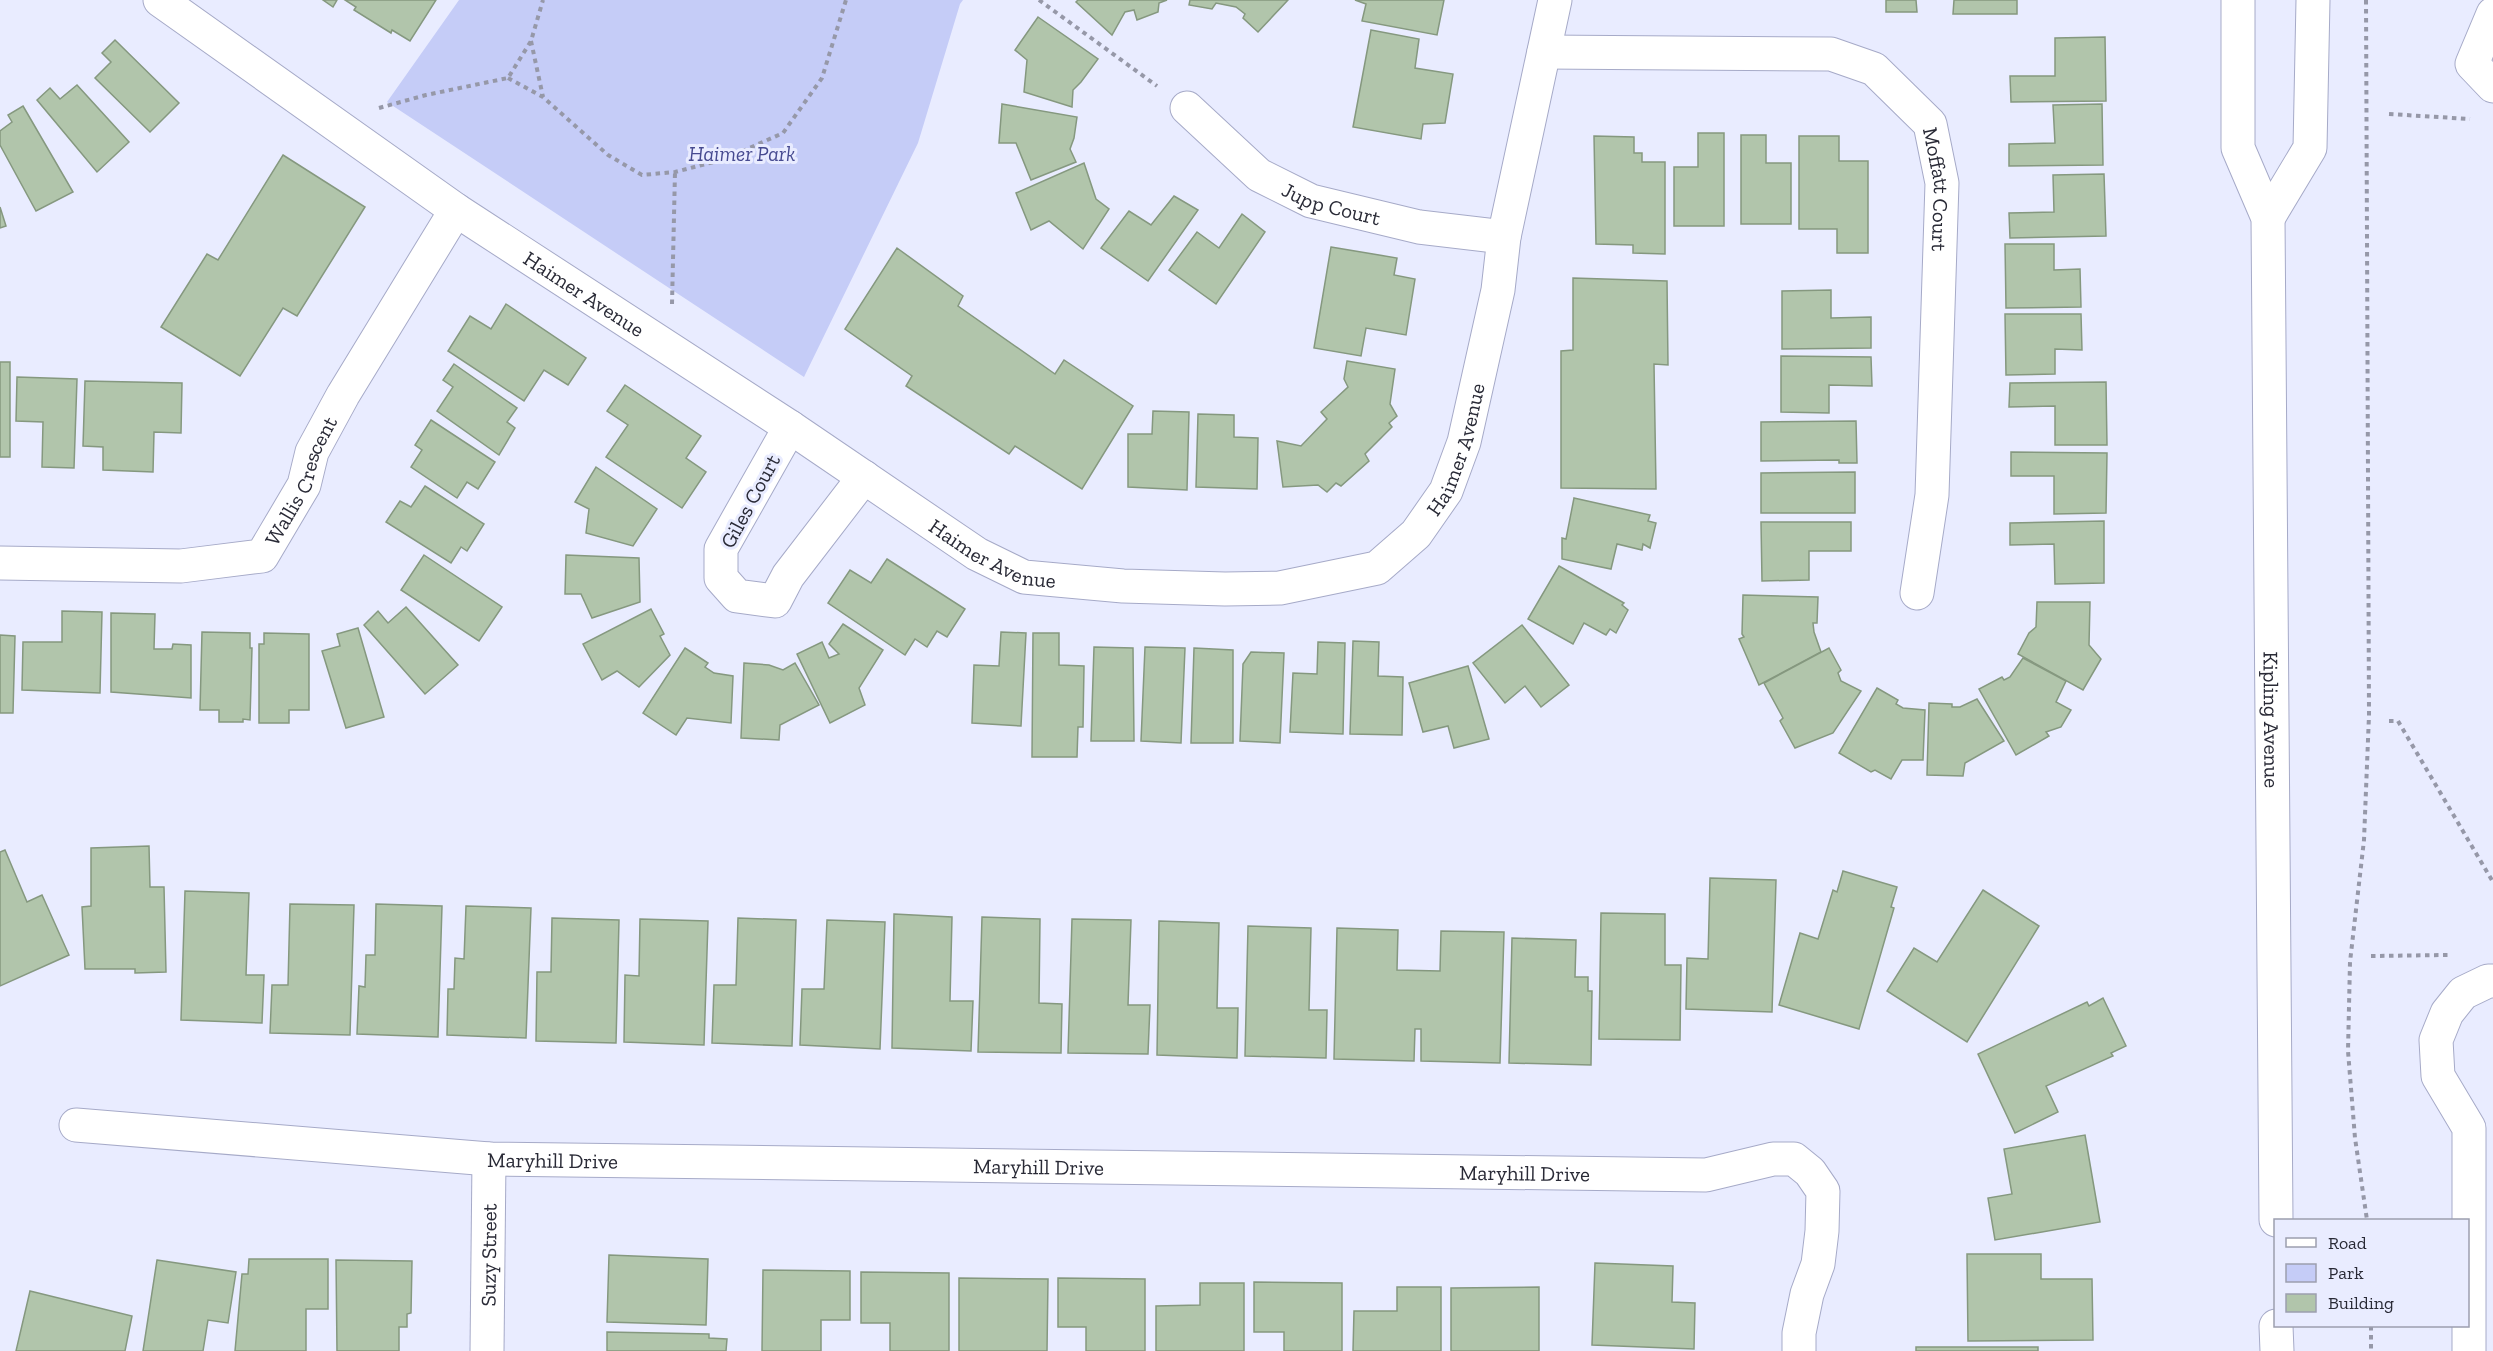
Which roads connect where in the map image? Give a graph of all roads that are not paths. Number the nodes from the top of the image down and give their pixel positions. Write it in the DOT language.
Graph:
graph roads {
  1 [pos="160,0"];
  2 [pos="1555,0"];
  3 [pos="2238,0"];
  4 [pos="2313,0"];
  5 [pos="2493,14"];
  6 [pos="1544,52"];
  7 [pos="2493,86"];
  8 [pos="1187,108"];
  9 [pos="456,210"];
  10 [pos="2268,218"];
  11 [pos="1504,237"];
  12 [pos="790,427"];
  13 [pos="864,477"];
  14 [pos="0,563"];
  15 [pos="1917,593"];
  16 [pos="2493,981"];
  17 [pos="2481,1124"];
  18 [pos="76,1125"];
  19 [pos="489,1159"];
  20 [pos="2276,1219"];
  21 [pos="2276,1327"];
  22 [pos="487,1351"];
  23 [pos="1799,1351"];
  24 [pos="2277,1351"];
  25 [pos="2469,1351"];
  1 -- 9 [label="street, Haimer Avenue"];
  2 -- 6 [label="street, Haimer Avenue"];
  3 -- 10 [label="street, Kipling Avenue"];
  4 -- 10 [label="street"];
  5 -- 7 [label="street"];
  6 -- 11 [label="street, Haimer Avenue"];
  6 -- 15 [label="street, Moffatt Court"];
  8 -- 11 [label="street, Jupp Court"];
  9 -- 12 [label="street, Haimer Avenue"];
  9 -- 14 [label="street, Wallis Crescent"];
  10 -- 20 [label="street, Kipling Avenue"];
  11 -- 13 [label="street, Haimer Avenue"];
  12 -- 13 [label="street, Haimer Avenue"];
  12 -- 13 [label="street, Giles Court"];
  16 -- 17 [label="street"];
  17 -- 25 [label="street"];
  18 -- 19 [label="street, Maryhill Drive"];
  19 -- 22 [label="street, Suzy Street"];
  19 -- 23 [label="street, Maryhill Drive"];
  21 -- 24 [label="street"];
}
